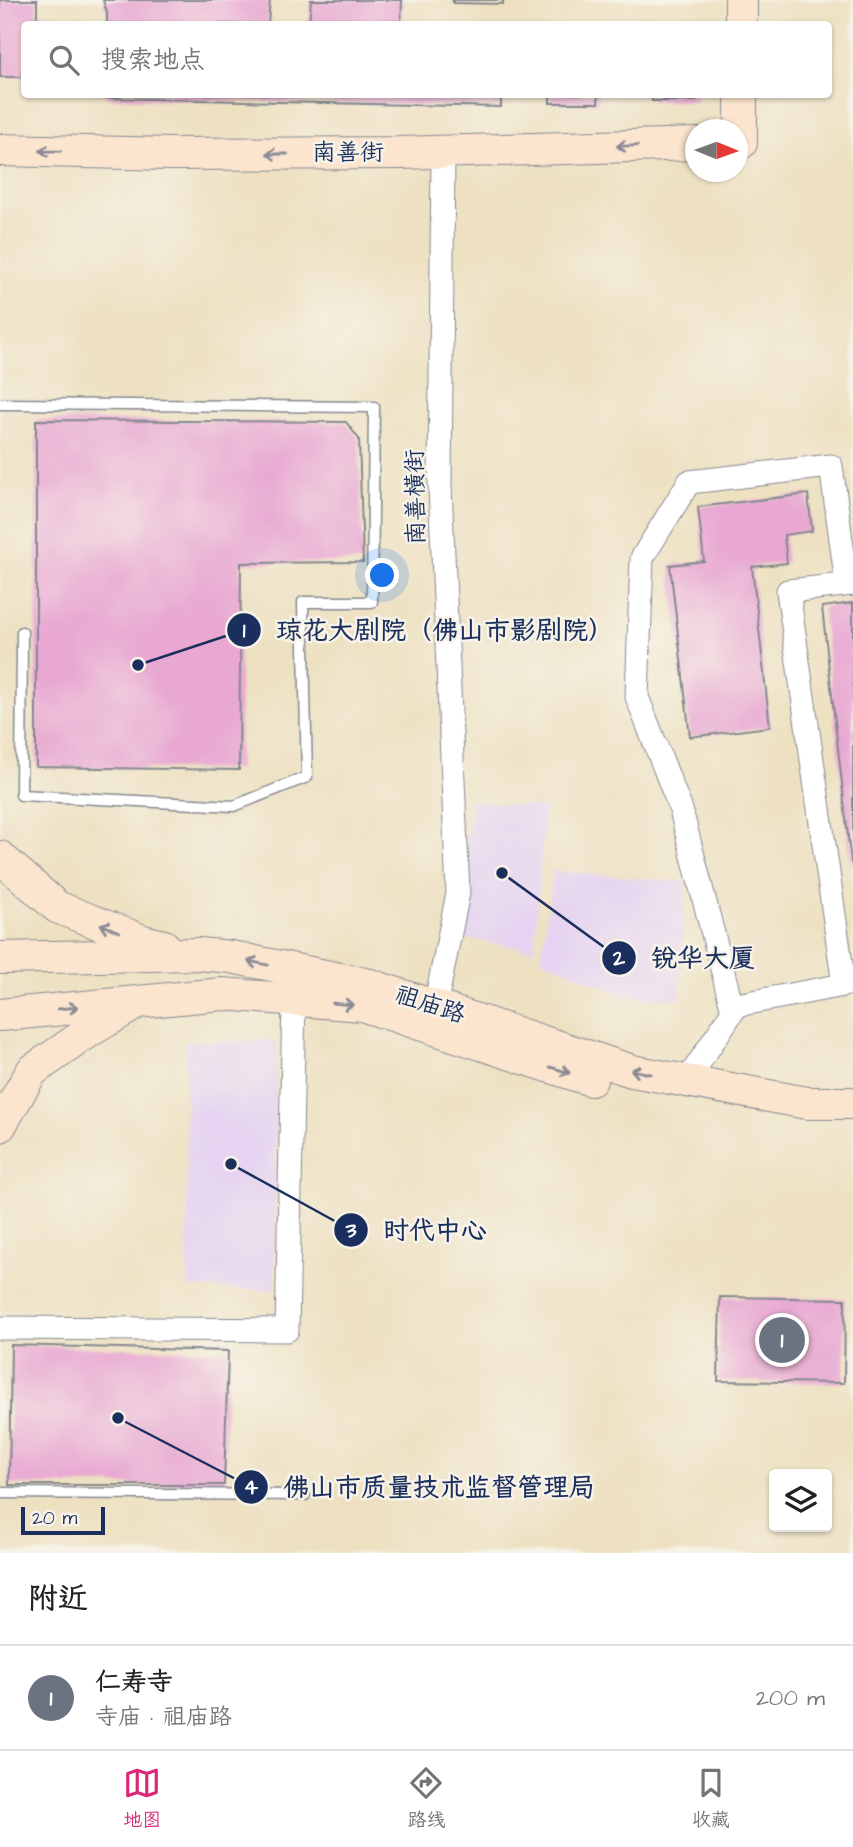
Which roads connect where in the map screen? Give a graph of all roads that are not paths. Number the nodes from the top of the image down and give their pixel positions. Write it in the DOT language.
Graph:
graph roads {
  1 [pos="741,0"];
  2 [pos="741,21"];
  3 [pos="741,98"];
  4 [pos="740,119"];
  5 [pos="685,144"];
  6 [pos="0,150"];
  7 [pos="443,151"];
  8 [pos="0,404"];
  9 [pos="850,584"];
  10 [pos="23,632"];
  11 [pos="0,856"];
  12 [pos="199,954"];
  13 [pos="0,958"];
  14 [pos="849,984"];
  15 [pos="294,1000"];
  16 [pos="139,1002"];
  17 [pos="436,1007"];
  18 [pos="733,1011"];
  19 [pos="0,1015"];
  20 [pos="687,1081"];
  21 [pos="853,1104"];
  22 [pos="853,1123"];
  23 [pos="0,1126"];
  24 [pos="0,1328"];
  25 [pos="0,1493"];
  26 [pos="306,1495"];
  1 -- 2 [label="main road"];
  3 -- 4 [label="main road"];
  5 -- 7 [label="main road, 南善街, one-way"];
  7 -- 6 [label="main road, 南善街, one-way"];
  7 -- 17 [label="street, 南善横街"];
  8 -- 10 [label="lane"];
  9 -- 14 [label="street"];
  9 -- 18 [label="street"];
  12 -- 11 [label="main road, one-way"];
  12 -- 13 [label="main road, 祖庙路"];
  17 -- 12 [label="main road, 祖庙路, one-way"];
  14 -- 18 [label="street"];
  15 -- 16 [label="main road, 祖庙路"];
  15 -- 22 [label="main road, 祖庙路, one-way"];
  15 -- 24 [label="street"];
  19 -- 16 [label="main road, 祖庙路, one-way"];
  16 -- 23 [label="main road"];
  20 -- 17 [label="main road, 祖庙路, one-way"];
  18 -- 20 [label="street"];
  20 -- 21 [label="main road, 祖庙路"];
  25 -- 26 [label="lane"];
}
